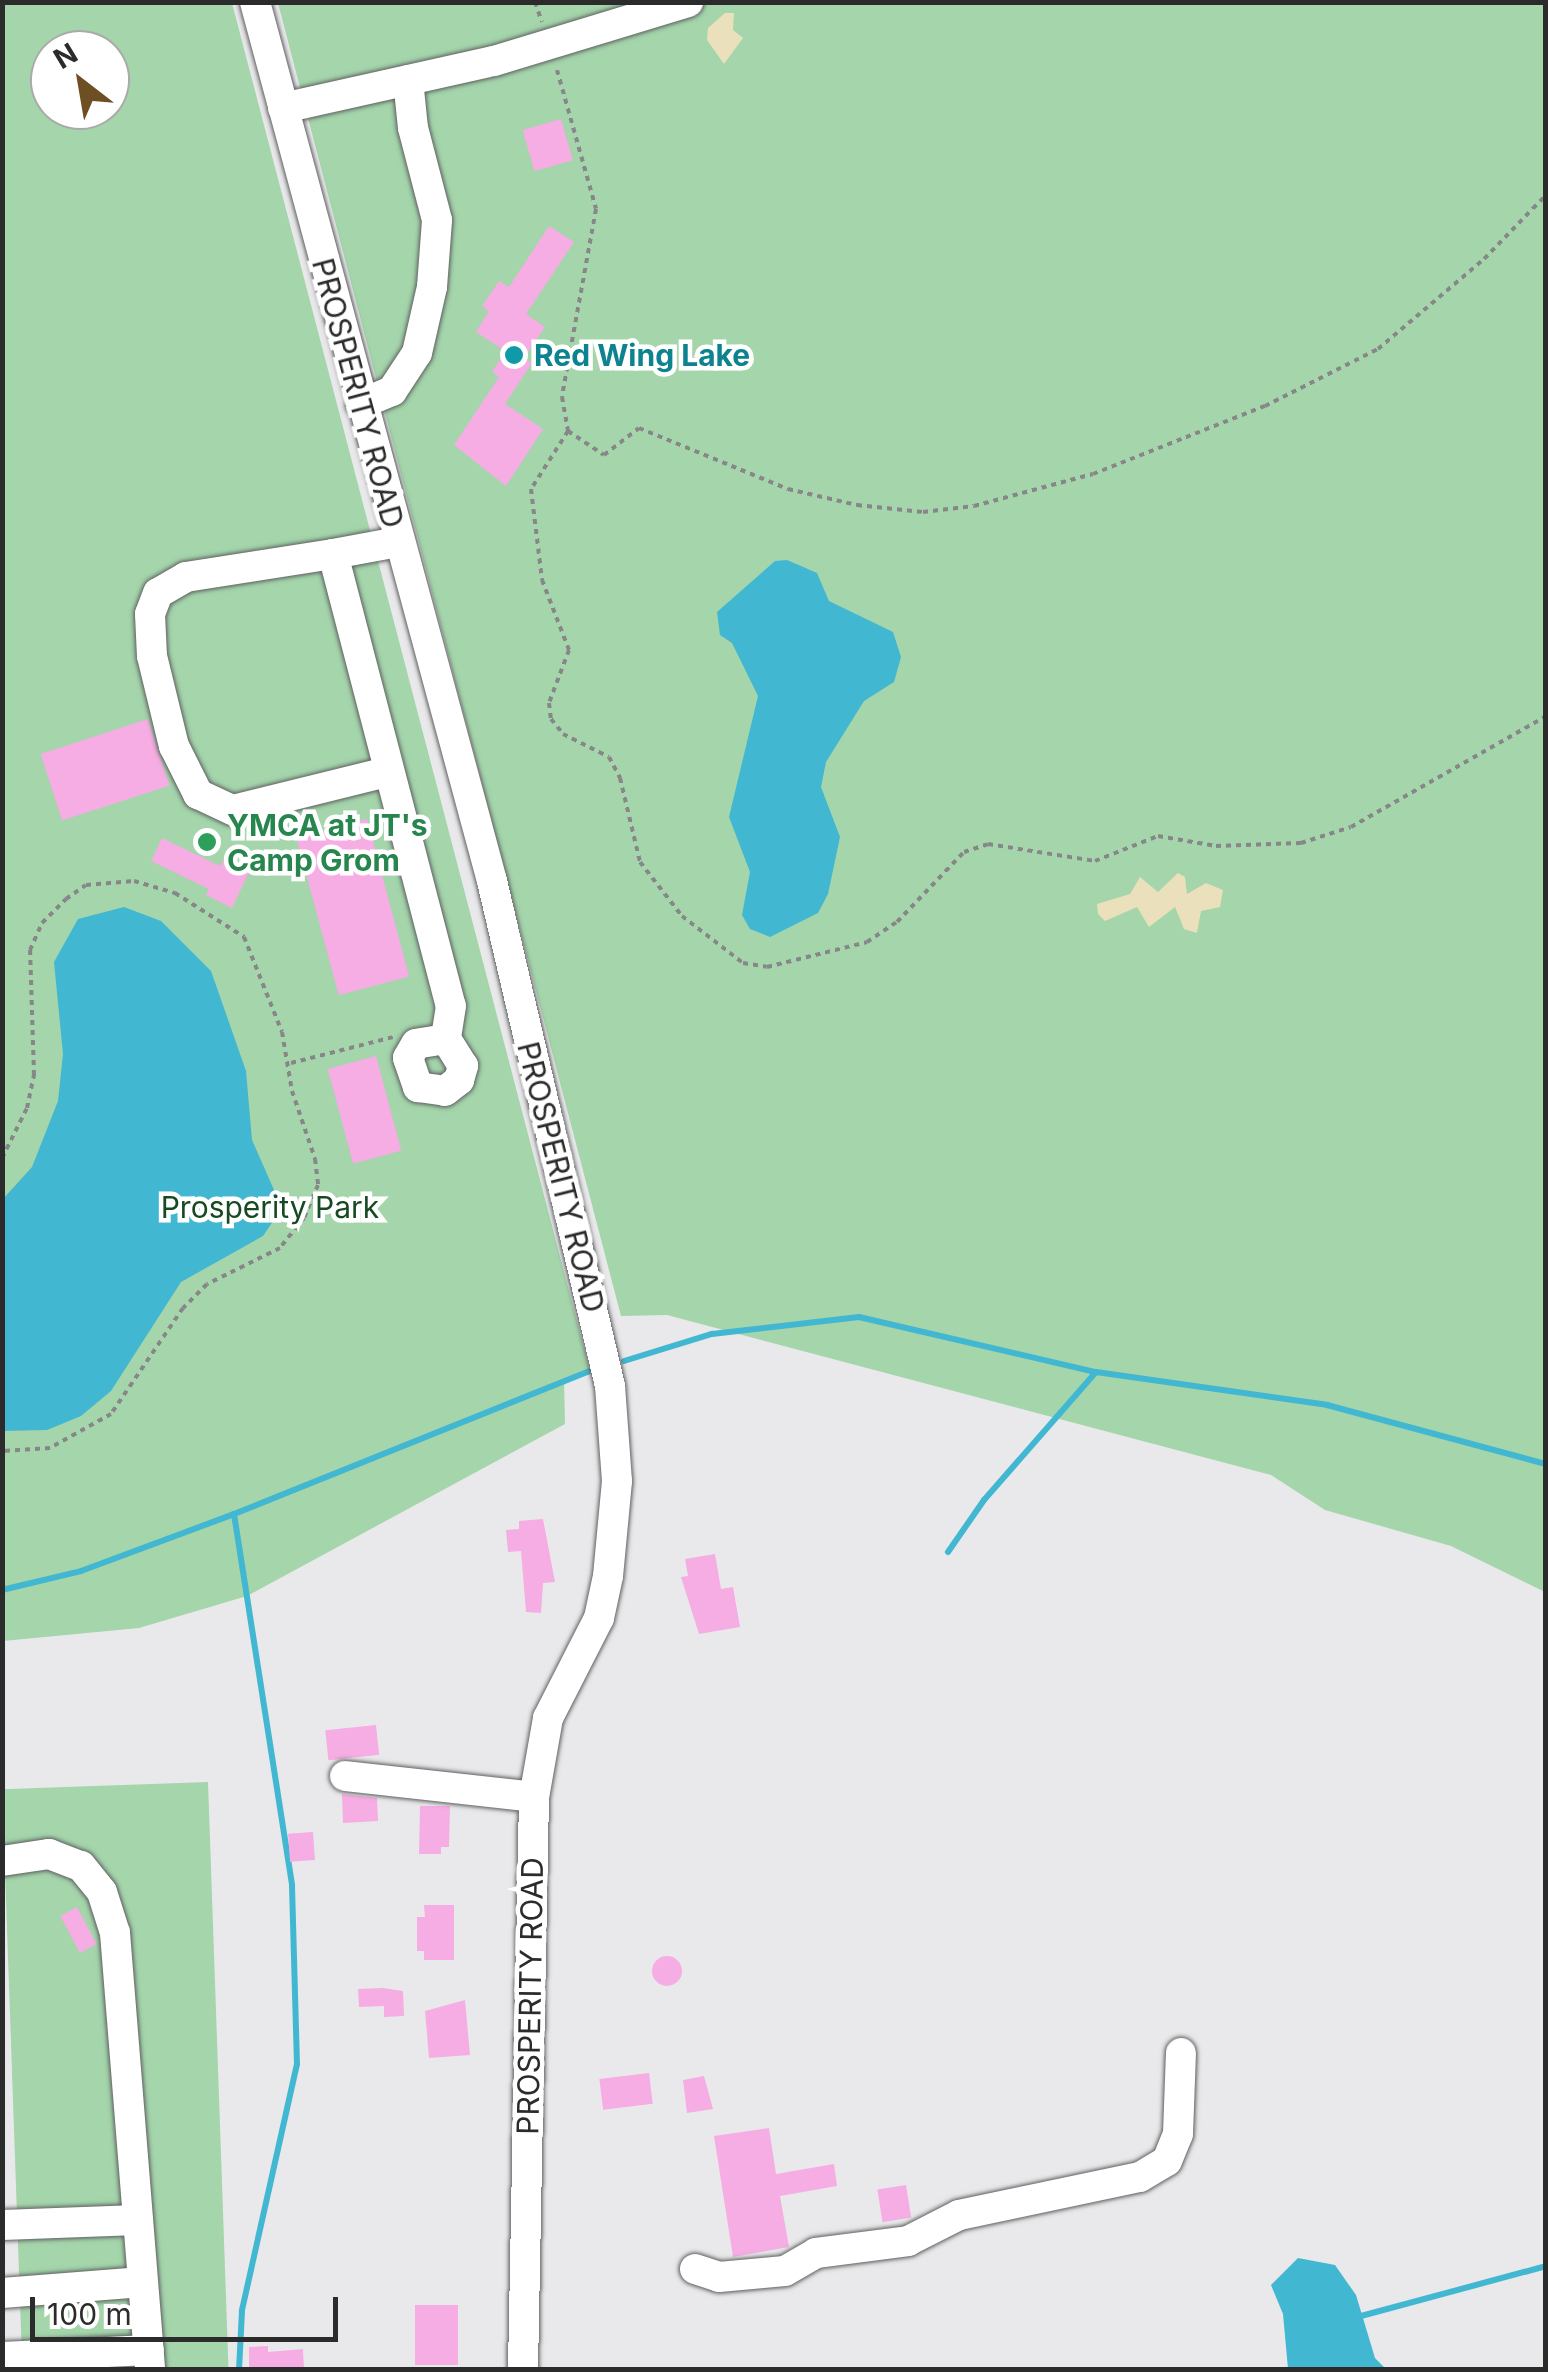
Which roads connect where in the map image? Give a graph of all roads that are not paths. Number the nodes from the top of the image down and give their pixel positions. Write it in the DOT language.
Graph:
graph roads {
  1 [pos="255,2"];
  2 [pos="688,2"];
  3 [pos="408,80"];
  4 [pos="283,108"];
  5 [pos="362,404"];
  6 [pos="398,542"];
  7 [pos="333,554"];
  8 [pos="387,772"];
  9 [pos="431,1042"];
  10 [pos="345,1776"];
  11 [pos="534,1798"];
  12 [pos="2,1861"];
  13 [pos="1181,2053"];
  14 [pos="138,2220"];
  15 [pos="2,2225"];
  16 [pos="694,2269"];
  17 [pos="143,2282"];
  18 [pos="2,2293"];
  19 [pos="2,2357"];
  20 [pos="150,2360"];
  21 [pos="523,2370"];
  1 -- 4 [label="street, PROSPERITY ROAD"];
  2 -- 3 [label="street"];
  3 -- 4 [label="street"];
  3 -- 5 [label="street"];
  4 -- 5 [label="street, PROSPERITY ROAD"];
  5 -- 6 [label="street, PROSPERITY ROAD"];
  6 -- 7 [label="street"];
  6 -- 11 [label="street, PROSPERITY ROAD"];
  7 -- 8 [label="street"];
  7 -- 8 [label="street"];
  8 -- 9 [label="street"];
  10 -- 11 [label="street"];
  11 -- 21 [label="street, PROSPERITY ROAD"];
  12 -- 14 [label="street"];
  13 -- 16 [label="street"];
  14 -- 15 [label="street"];
  14 -- 17 [label="street"];
  17 -- 18 [label="street"];
  17 -- 20 [label="street"];
  19 -- 20 [label="street"];
}
